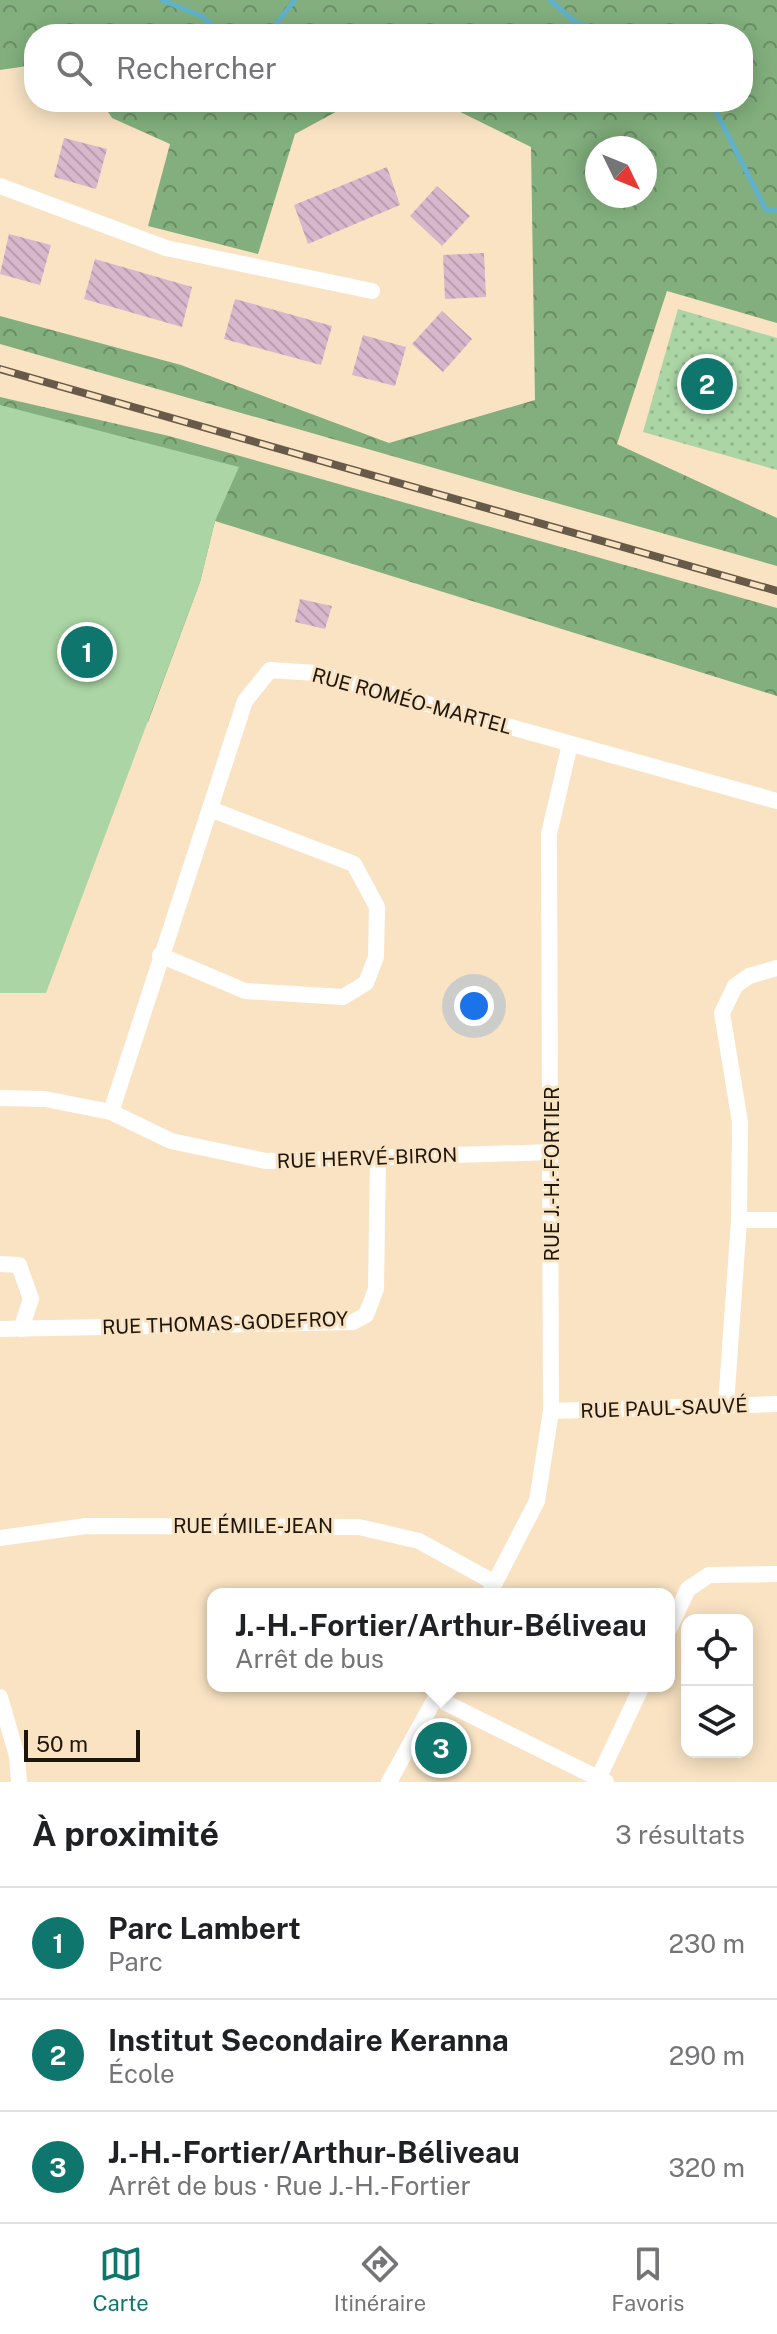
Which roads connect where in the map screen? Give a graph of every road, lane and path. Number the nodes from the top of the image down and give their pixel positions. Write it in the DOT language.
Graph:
graph roads {
  1 [pos="0,186"];
  2 [pos="372,291"];
  3 [pos="570,744"];
  4 [pos="777,801"];
  5 [pos="210,809"];
  6 [pos="160,955"];
  7 [pos="777,968"];
  8 [pos="0,1098"];
  9 [pos="111,1112"];
  10 [pos="552,1152"];
  11 [pos="378,1158"];
  12 [pos="739,1220"];
  13 [pos="777,1220"];
  14 [pos="0,1264"];
  15 [pos="0,1329"];
  16 [pos="21,1329"];
  17 [pos="777,1404"];
  18 [pos="726,1405"];
  19 [pos="551,1411"];
  20 [pos="0,1538"];
  21 [pos="777,1574"];
  22 [pos="490,1588"];
  23 [pos="493,1588"];
  24 [pos="675,1616"];
  25 [pos="439,1692"];
  26 [pos="639,1692"];
  27 [pos="0,1697"];
  28 [pos="602,1780"];
  29 [pos="19,1782"];
  30 [pos="389,1782"];
  1 -- 2 [label="street"];
  3 -- 4 [label="street, RUE ROMÉO-MARTEL"];
  3 -- 5 [label="street, RUE ROMÉO-MARTEL"];
  3 -- 10 [label="street, RUE J.-H.-FORTIER"];
  5 -- 6 [label="street, RUE ROMÉO-MARTEL"];
  5 -- 6 [label="street"];
  6 -- 9 [label="street, RUE ROMÉO-MARTEL"];
  7 -- 12 [label="street"];
  8 -- 9 [label="street, RUE HERVÉ-BIRON"];
  9 -- 11 [label="street, RUE HERVÉ-BIRON"];
  10 -- 11 [label="street, RUE HERVÉ-BIRON"];
  10 -- 19 [label="street, RUE J.-H.-FORTIER"];
  11 -- 16 [label="street, RUE THOMAS-GODEFROY"];
  12 -- 13 [label="street"];
  12 -- 18 [label="street"];
  14 -- 16 [label="street"];
  15 -- 16 [label="street, RUE THOMAS-GODEFROY"];
  17 -- 18 [label="street, RUE PAUL-SAUVÉ"];
  18 -- 19 [label="street, RUE PAUL-SAUVÉ"];
  19 -- 23 [label="street, RUE J.-H.-FORTIER"];
  20 -- 22 [label="street, RUE ÉMILE-JEAN"];
  21 -- 24 [label="street"];
  25 -- 28 [label="street"];
  25 -- 30 [label="street"];
  26 -- 28 [label="street"];
  27 -- 29 [label="street"];
}
